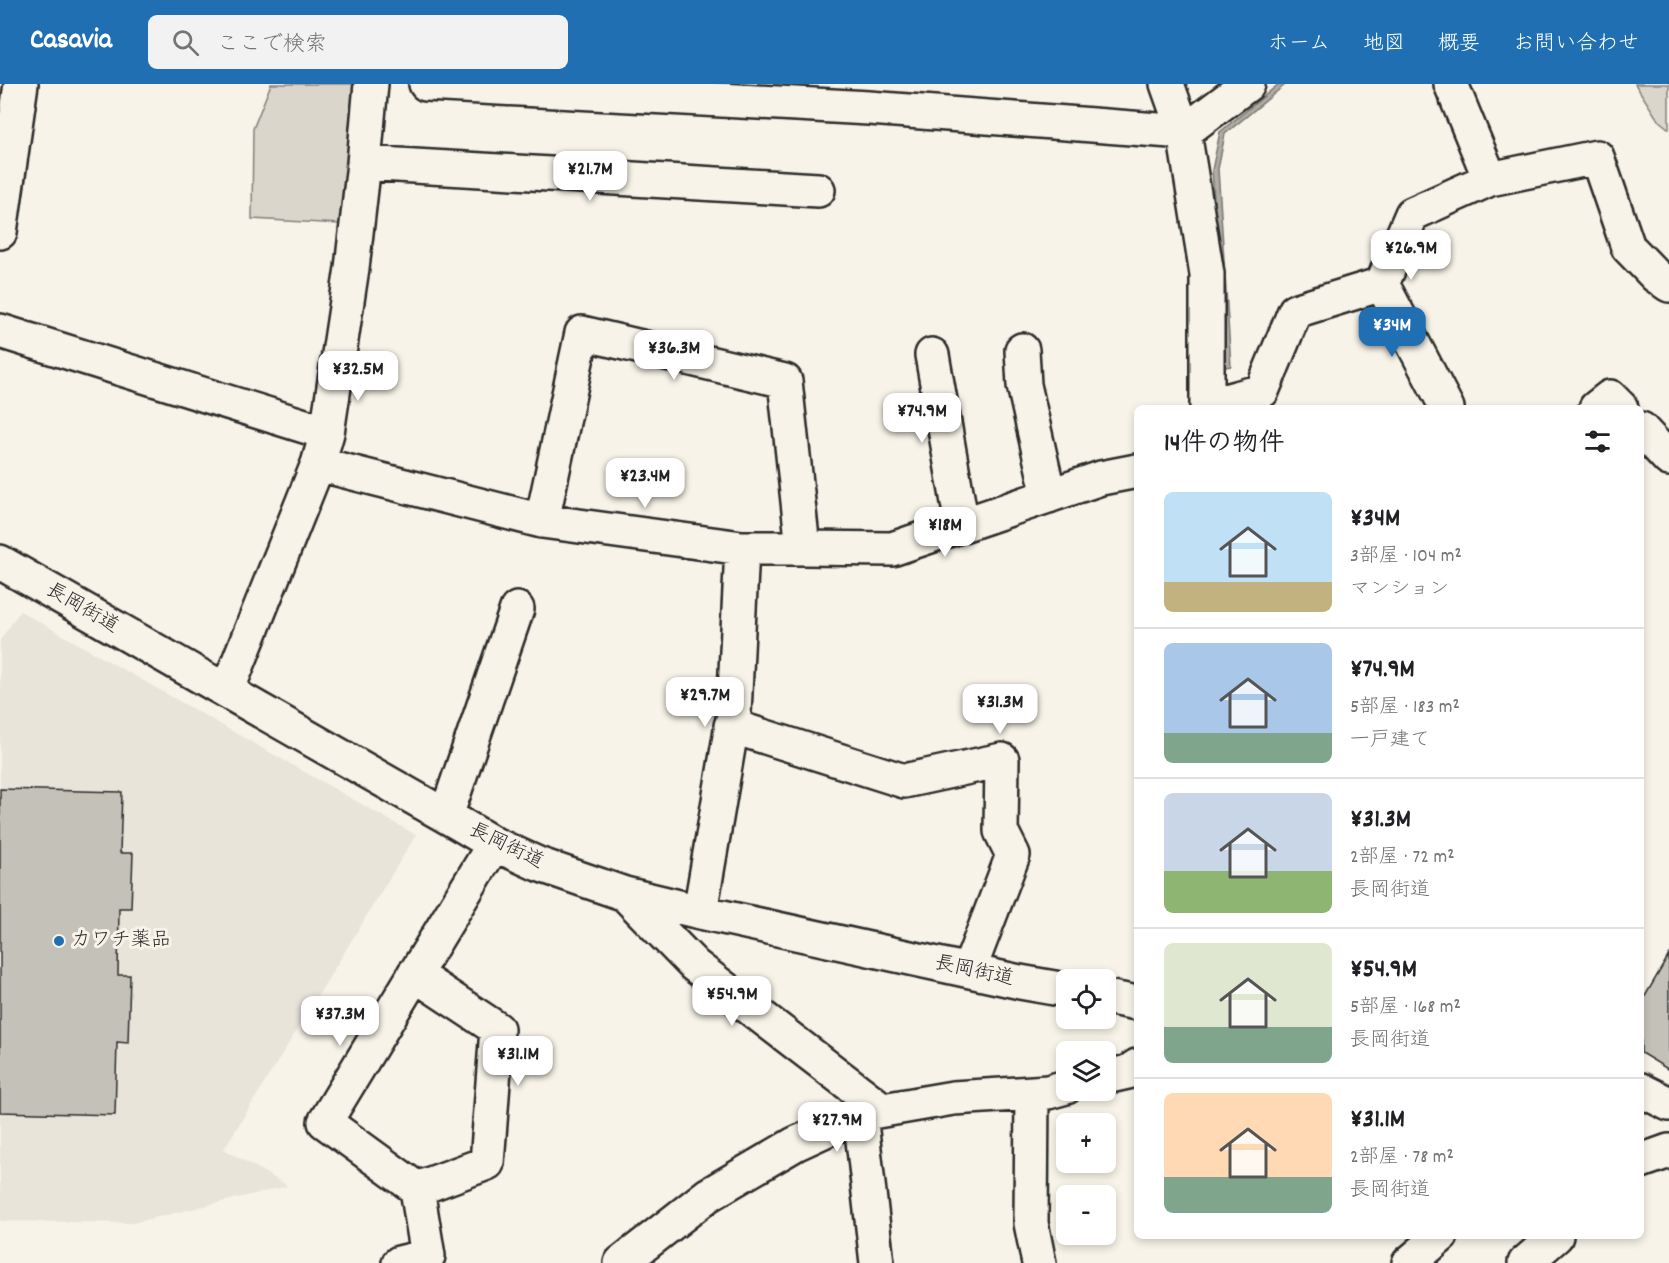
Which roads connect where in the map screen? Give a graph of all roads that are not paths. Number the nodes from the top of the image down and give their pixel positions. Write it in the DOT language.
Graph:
graph roads {
  1 [pos="21,84"];
  2 [pos="371,84"];
  3 [pos="1167,84"];
  4 [pos="1248,84"];
  5 [pos="1451,84"];
  6 [pos="444,85"];
  7 [pos="1184,132"];
  8 [pos="364,163"];
  9 [pos="1490,180"];
  10 [pos="818,190"];
  11 [pos="0,232"];
  12 [pos="1382,284"];
  13 [pos="1669,285"];
  14 [pos="0,331"];
  15 [pos="1022,350"];
  16 [pos="932,355"];
  17 [pos="1207,405"];
  18 [pos="1214,405"];
  19 [pos="1445,405"];
  20 [pos="1600,405"];
  21 [pos="1618,405"];
  22 [pos="1644,432"];
  23 [pos="327,433"];
  24 [pos="1669,459"];
  25 [pos="318,464"];
  26 [pos="1134,472"];
  27 [pos="1049,496"];
  28 [pos="542,521"];
  29 [pos="962,525"];
  30 [pos="742,548"];
  31 [pos="803,548"];
  32 [pos="0,562"];
  33 [pos="517,609"];
  34 [pos="227,691"];
  35 [pos="731,726"];
  36 [pos="446,816"];
  37 [pos="494,843"];
  38 [pos="625,894"];
  39 [pos="700,912"];
  40 [pos="969,970"];
  41 [pos="414,974"];
  42 [pos="1056,988"];
  43 [pos="1116,999"];
  44 [pos="1134,1002"];
  45 [pos="1134,1067"];
  46 [pos="1116,1075"];
  47 [pos="1056,1090"];
  48 [pos="1644,1092"];
  49 [pos="1032,1093"];
  50 [pos="1669,1104"];
  51 [pos="872,1112"];
  52 [pos="1669,1151"];
  53 [pos="1644,1160"];
  54 [pos="417,1189"];
  55 [pos="1437,1239"];
  56 [pos="1553,1239"];
  57 [pos="399,1263"];
  58 [pos="621,1263"];
  59 [pos="877,1263"];
  60 [pos="1039,1263"];
  61 [pos="1409,1263"];
  62 [pos="1525,1263"];
  1 -- 11 [label="street"];
  2 -- 8 [label="street"];
  3 -- 7 [label="street"];
  4 -- 7 [label="street"];
  5 -- 9 [label="street"];
  6 -- 7 [label="street"];
  7 -- 17 [label="street"];
  8 -- 10 [label="street"];
  8 -- 23 [label="street"];
  9 -- 12 [label="street"];
  9 -- 13 [label="street"];
  12 -- 18 [label="street"];
  12 -- 19 [label="street"];
  14 -- 23 [label="street"];
  15 -- 27 [label="street"];
  16 -- 29 [label="street"];
  20 -- 21 [label="street"];
  22 -- 24 [label="street"];
  23 -- 25 [label="street"];
  25 -- 28 [label="street"];
  25 -- 34 [label="street"];
  26 -- 27 [label="street"];
  27 -- 29 [label="street"];
  28 -- 30 [label="street"];
  28 -- 31 [label="street"];
  29 -- 31 [label="street"];
  30 -- 31 [label="street"];
  30 -- 35 [label="street"];
  32 -- 34 [label="street, 長岡街道"];
  33 -- 36 [label="street"];
  34 -- 36 [label="street, 長岡街道"];
  35 -- 39 [label="street"];
  35 -- 40 [label="street"];
  36 -- 37 [label="street, 長岡街道"];
  37 -- 38 [label="street, 長岡街道"];
  37 -- 41 [label="street"];
  38 -- 39 [label="street, 長岡街道"];
  38 -- 51 [label="street"];
  39 -- 40 [label="street, 長岡街道"];
  40 -- 42 [label="street, 長岡街道"];
  41 -- 54 [label="street"];
  41 -- 54 [label="street"];
  43 -- 44 [label="street"];
  45 -- 46 [label="street"];
  47 -- 49 [label="street"];
  48 -- 50 [label="street"];
  49 -- 51 [label="street"];
  49 -- 60 [label="street"];
  51 -- 58 [label="street"];
  51 -- 59 [label="street"];
  52 -- 53 [label="street"];
  54 -- 57 [label="street"];
  55 -- 61 [label="street"];
  56 -- 62 [label="street"];
}
